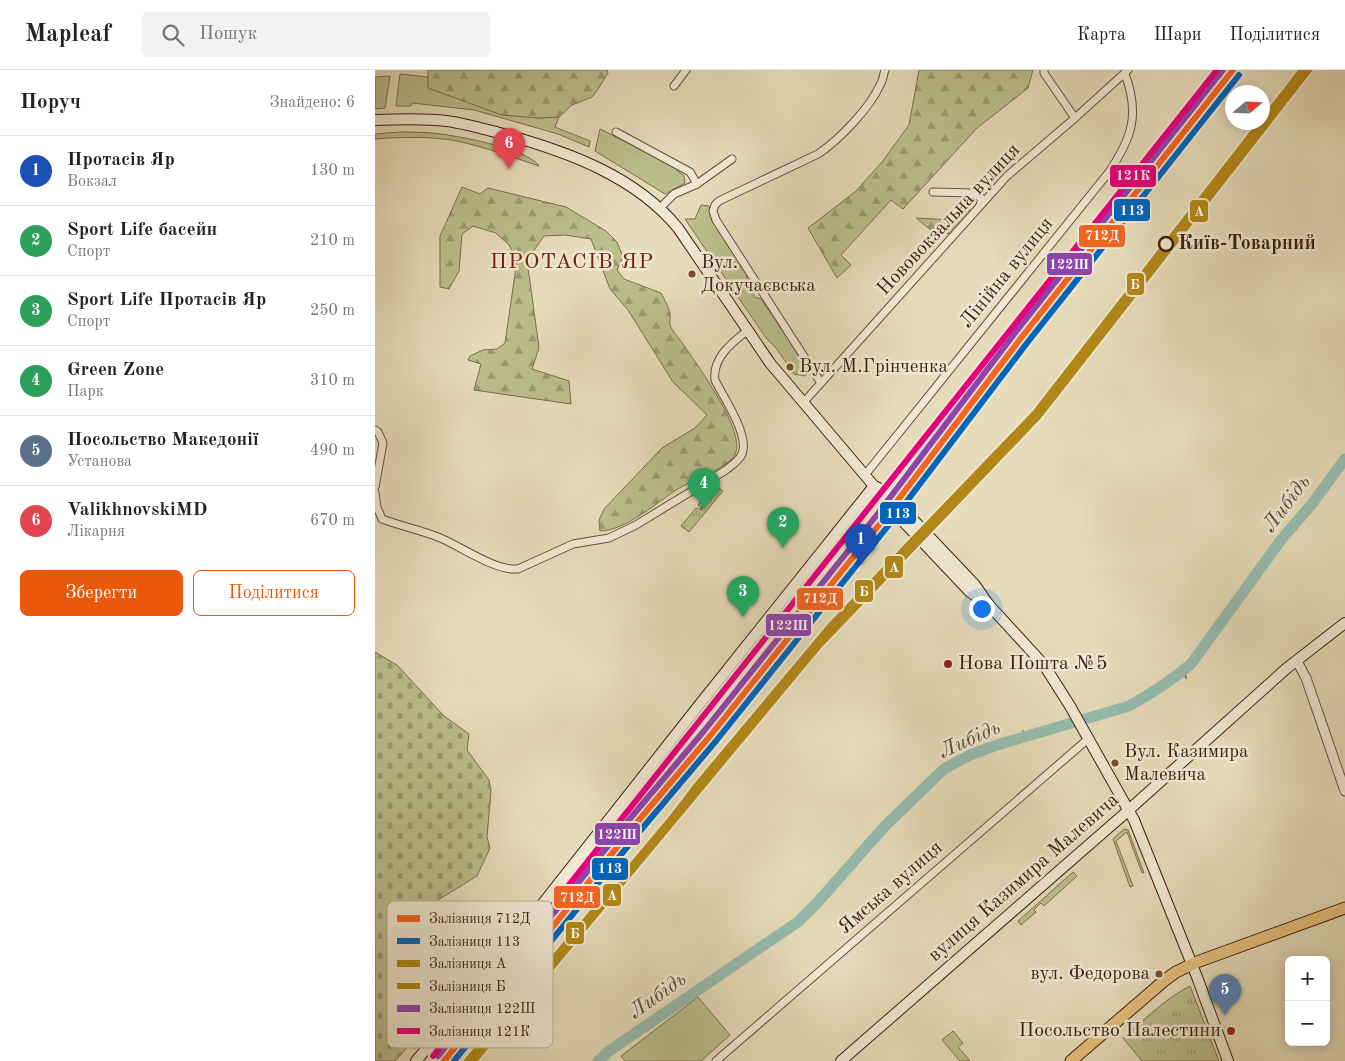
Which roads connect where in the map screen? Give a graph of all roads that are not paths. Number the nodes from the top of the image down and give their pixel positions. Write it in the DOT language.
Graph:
graph roads {
  1 [pos="686,70"];
  2 [pos="885,70"];
  3 [pos="1044,70"];
  4 [pos="1126,72"];
  5 [pos="674,86"];
  6 [pos="1075,118"];
  7 [pos="375,120"];
  8 [pos="616,132"];
  9 [pos="732,159"];
  10 [pos="697,184"];
  11 [pos="933,192"];
  12 [pos="980,206"];
  13 [pos="660,208"];
  14 [pos="747,331"];
  15 [pos="821,383"];
  16 [pos="803,403"];
  17 [pos="375,430"];
  18 [pos="865,475"];
  19 [pos="375,486"];
  20 [pos="874,486"];
  21 [pos="375,493"];
  22 [pos="1345,622"];
  23 [pos="1297,661"];
  24 [pos="1086,735"];
  25 [pos="1345,791"];
  26 [pos="1129,810"];
  27 [pos="545,901"];
  28 [pos="1345,908"];
  29 [pos="1192,965"];
  30 [pos="427,1048"];
  31 [pos="416,1061"];
  32 [pos="716,1061"];
  33 [pos="841,1061"];
  34 [pos="1071,1061"];
  35 [pos="1228,1061"];
  1 -- 5 [label="street"];
  2 -- 15 [label="street"];
  3 -- 6 [label="street"];
  4 -- 6 [label="street, Нововокзальна вулиця"];
  4 -- 18 [label="street, Лінійна вулиця"];
  6 -- 12 [label="street, Нововокзальна вулиця"];
  7 -- 13 [label="main road"];
  8 -- 10 [label="street"];
  9 -- 10 [label="street"];
  10 -- 13 [label="street"];
  11 -- 12 [label="street"];
  12 -- 15 [label="street, Нововокзальна вулиця"];
  13 -- 14 [label="main road"];
  14 -- 16 [label="main road"];
  14 -- 21 [label="street"];
  15 -- 16 [label="street, Нововокзальна вулиця"];
  16 -- 18 [label="main road"];
  17 -- 19 [label="street"];
  18 -- 20 [label="main road"];
  20 -- 24 [label="main road"];
  20 -- 27 [label="main road"];
  22 -- 23 [label="main road, вулиця Казимира Малевича"];
  23 -- 25 [label="street"];
  23 -- 26 [label="main road, вулиця Казимира Малевича"];
  24 -- 26 [label="main road"];
  24 -- 32 [label="street, Ямська вулиця"];
  26 -- 29 [label="main road"];
  26 -- 33 [label="main road, вулиця Казимира Малевича"];
  28 -- 29 [label="main road"];
  29 -- 34 [label="main road"];
  29 -- 35 [label="main road"];
  30 -- 31 [label="main road"];
}
